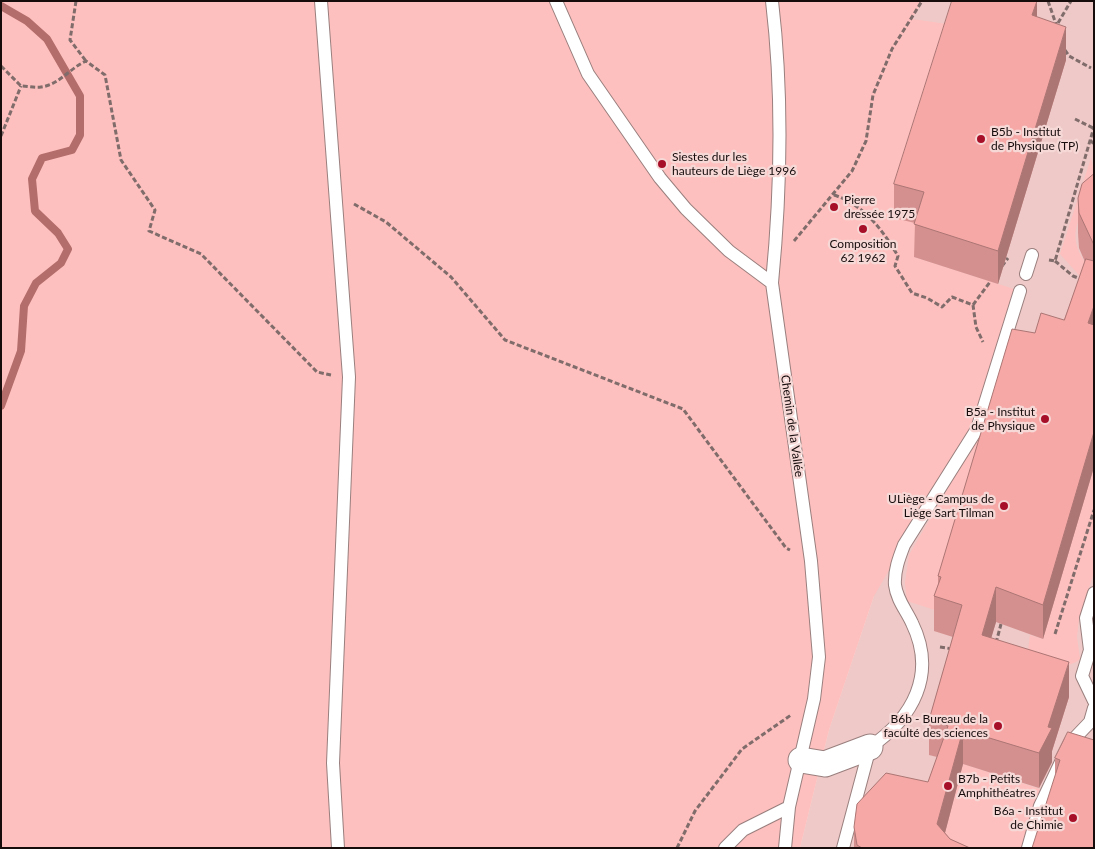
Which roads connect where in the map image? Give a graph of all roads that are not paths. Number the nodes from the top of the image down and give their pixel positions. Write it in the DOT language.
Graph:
graph roads {
  1 [pos="321,1"];
  2 [pos="556,1"];
  3 [pos="772,1"];
  4 [pos="1032,255"];
  5 [pos="1026,274"];
  6 [pos="772,283"];
  7 [pos="1020,291"];
  8 [pos="1094,593"];
  9 [pos="1094,701"];
  10 [pos="1094,708"];
  11 [pos="870,747"];
  12 [pos="801,760"];
  13 [pos="788,807"];
  14 [pos="338,848"];
  15 [pos="725,848"];
  16 [pos="785,848"];
  17 [pos="843,848"];
  18 [pos="1028,848"];
  1 -- 14 [label="lane"];
  2 -- 6 [label="lane"];
  3 -- 6 [label="lane, Chemin de la Vallée"];
  4 -- 5 [label="lane"];
  6 -- 12 [label="lane, Chemin de la Vallée"];
  7 -- 11 [label="lane"];
  8 -- 9 [label="lane"];
  10 -- 18 [label="lane"];
  11 -- 12 [label="street"];
  11 -- 17 [label="lane"];
  12 -- 13 [label="lane, Chemin de la Vallée"];
  13 -- 15 [label="lane"];
  13 -- 16 [label="lane, Chemin de la Vallée"];
}
